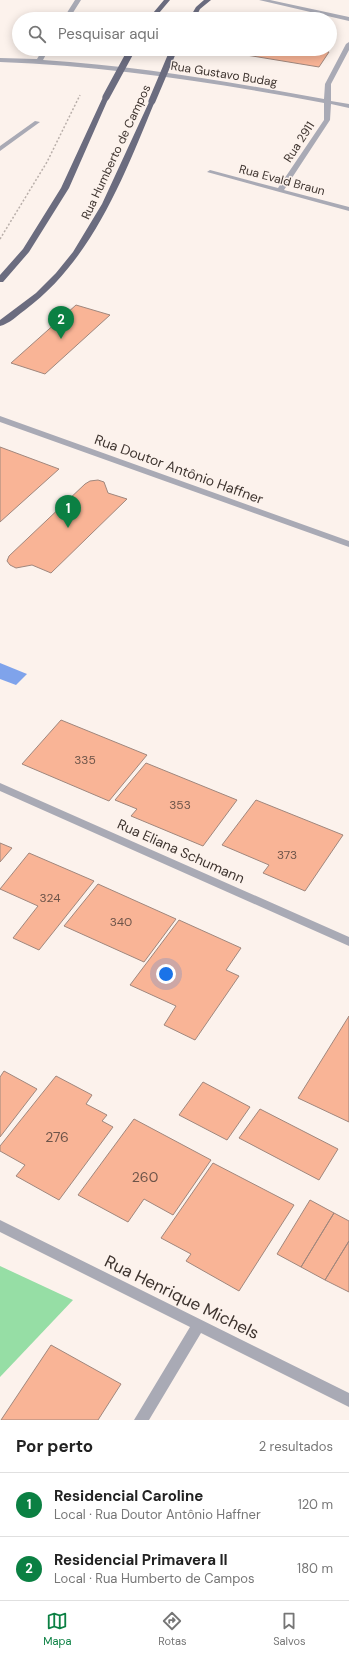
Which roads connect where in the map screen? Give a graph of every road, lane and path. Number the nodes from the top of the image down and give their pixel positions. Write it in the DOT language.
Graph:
graph roads {
  1 [pos="78,0"];
  2 [pos="166,0"];
  3 [pos="208,0"];
  4 [pos="262,0"];
  5 [pos="70,12"];
  6 [pos="157,12"];
  7 [pos="196,12"];
  8 [pos="317,12"];
  9 [pos="337,16"];
  10 [pos="349,19"];
  11 [pos="349,44"];
  12 [pos="42,56"];
  13 [pos="128,56"];
  14 [pos="171,56"];
  15 [pos="0,60"];
  16 [pos="39,60"];
  17 [pos="80,95"];
  18 [pos="327,102"];
  19 [pos="349,106"];
  20 [pos="37,122"];
  21 [pos="0,149"];
  22 [pos="210,172"];
  23 [pos="280,191"];
  24 [pos="349,209"];
  25 [pos="0,239"];
  26 [pos="0,280"];
  27 [pos="0,324"];
  28 [pos="0,419"];
  29 [pos="349,544"];
  30 [pos="0,787"];
  31 [pos="349,942"];
  32 [pos="0,1226"];
  33 [pos="198,1326"];
  34 [pos="349,1400"];
  35 [pos="141,1420"];
  1 -- 5 [label="street"];
  2 -- 6 [label="main road"];
  3 -- 7 [label="main road"];
  4 -- 8 [label="street"];
  9 -- 10 [label="street"];
  11 -- 18 [label="street, Rua 2911"];
  12 -- 16 [label="street"];
  13 -- 26 [label="main road, bridge"];
  14 -- 27 [label="main road, Rua Humberto de Campos, bridge"];
  15 -- 16 [label="street, Rua Gustavo Budag"];
  16 -- 18 [label="street, Rua Gustavo Budag"];
  17 -- 25 [label="path"];
  18 -- 19 [label="street, Rua Gustavo Budag"];
  18 -- 23 [label="street, Rua 2911"];
  20 -- 21 [label="street"];
  22 -- 23 [label="street, Rua Evald Braun"];
  23 -- 24 [label="street, Rua Evald Braun"];
  28 -- 29 [label="street, Rua Doutor Antônio Haffner"];
  30 -- 31 [label="street, Rua Eliana Schumann"];
  32 -- 33 [label="street, Rua Henrique Michels"];
  33 -- 34 [label="street, Rua Henrique Michels"];
  33 -- 35 [label="street"];
}
